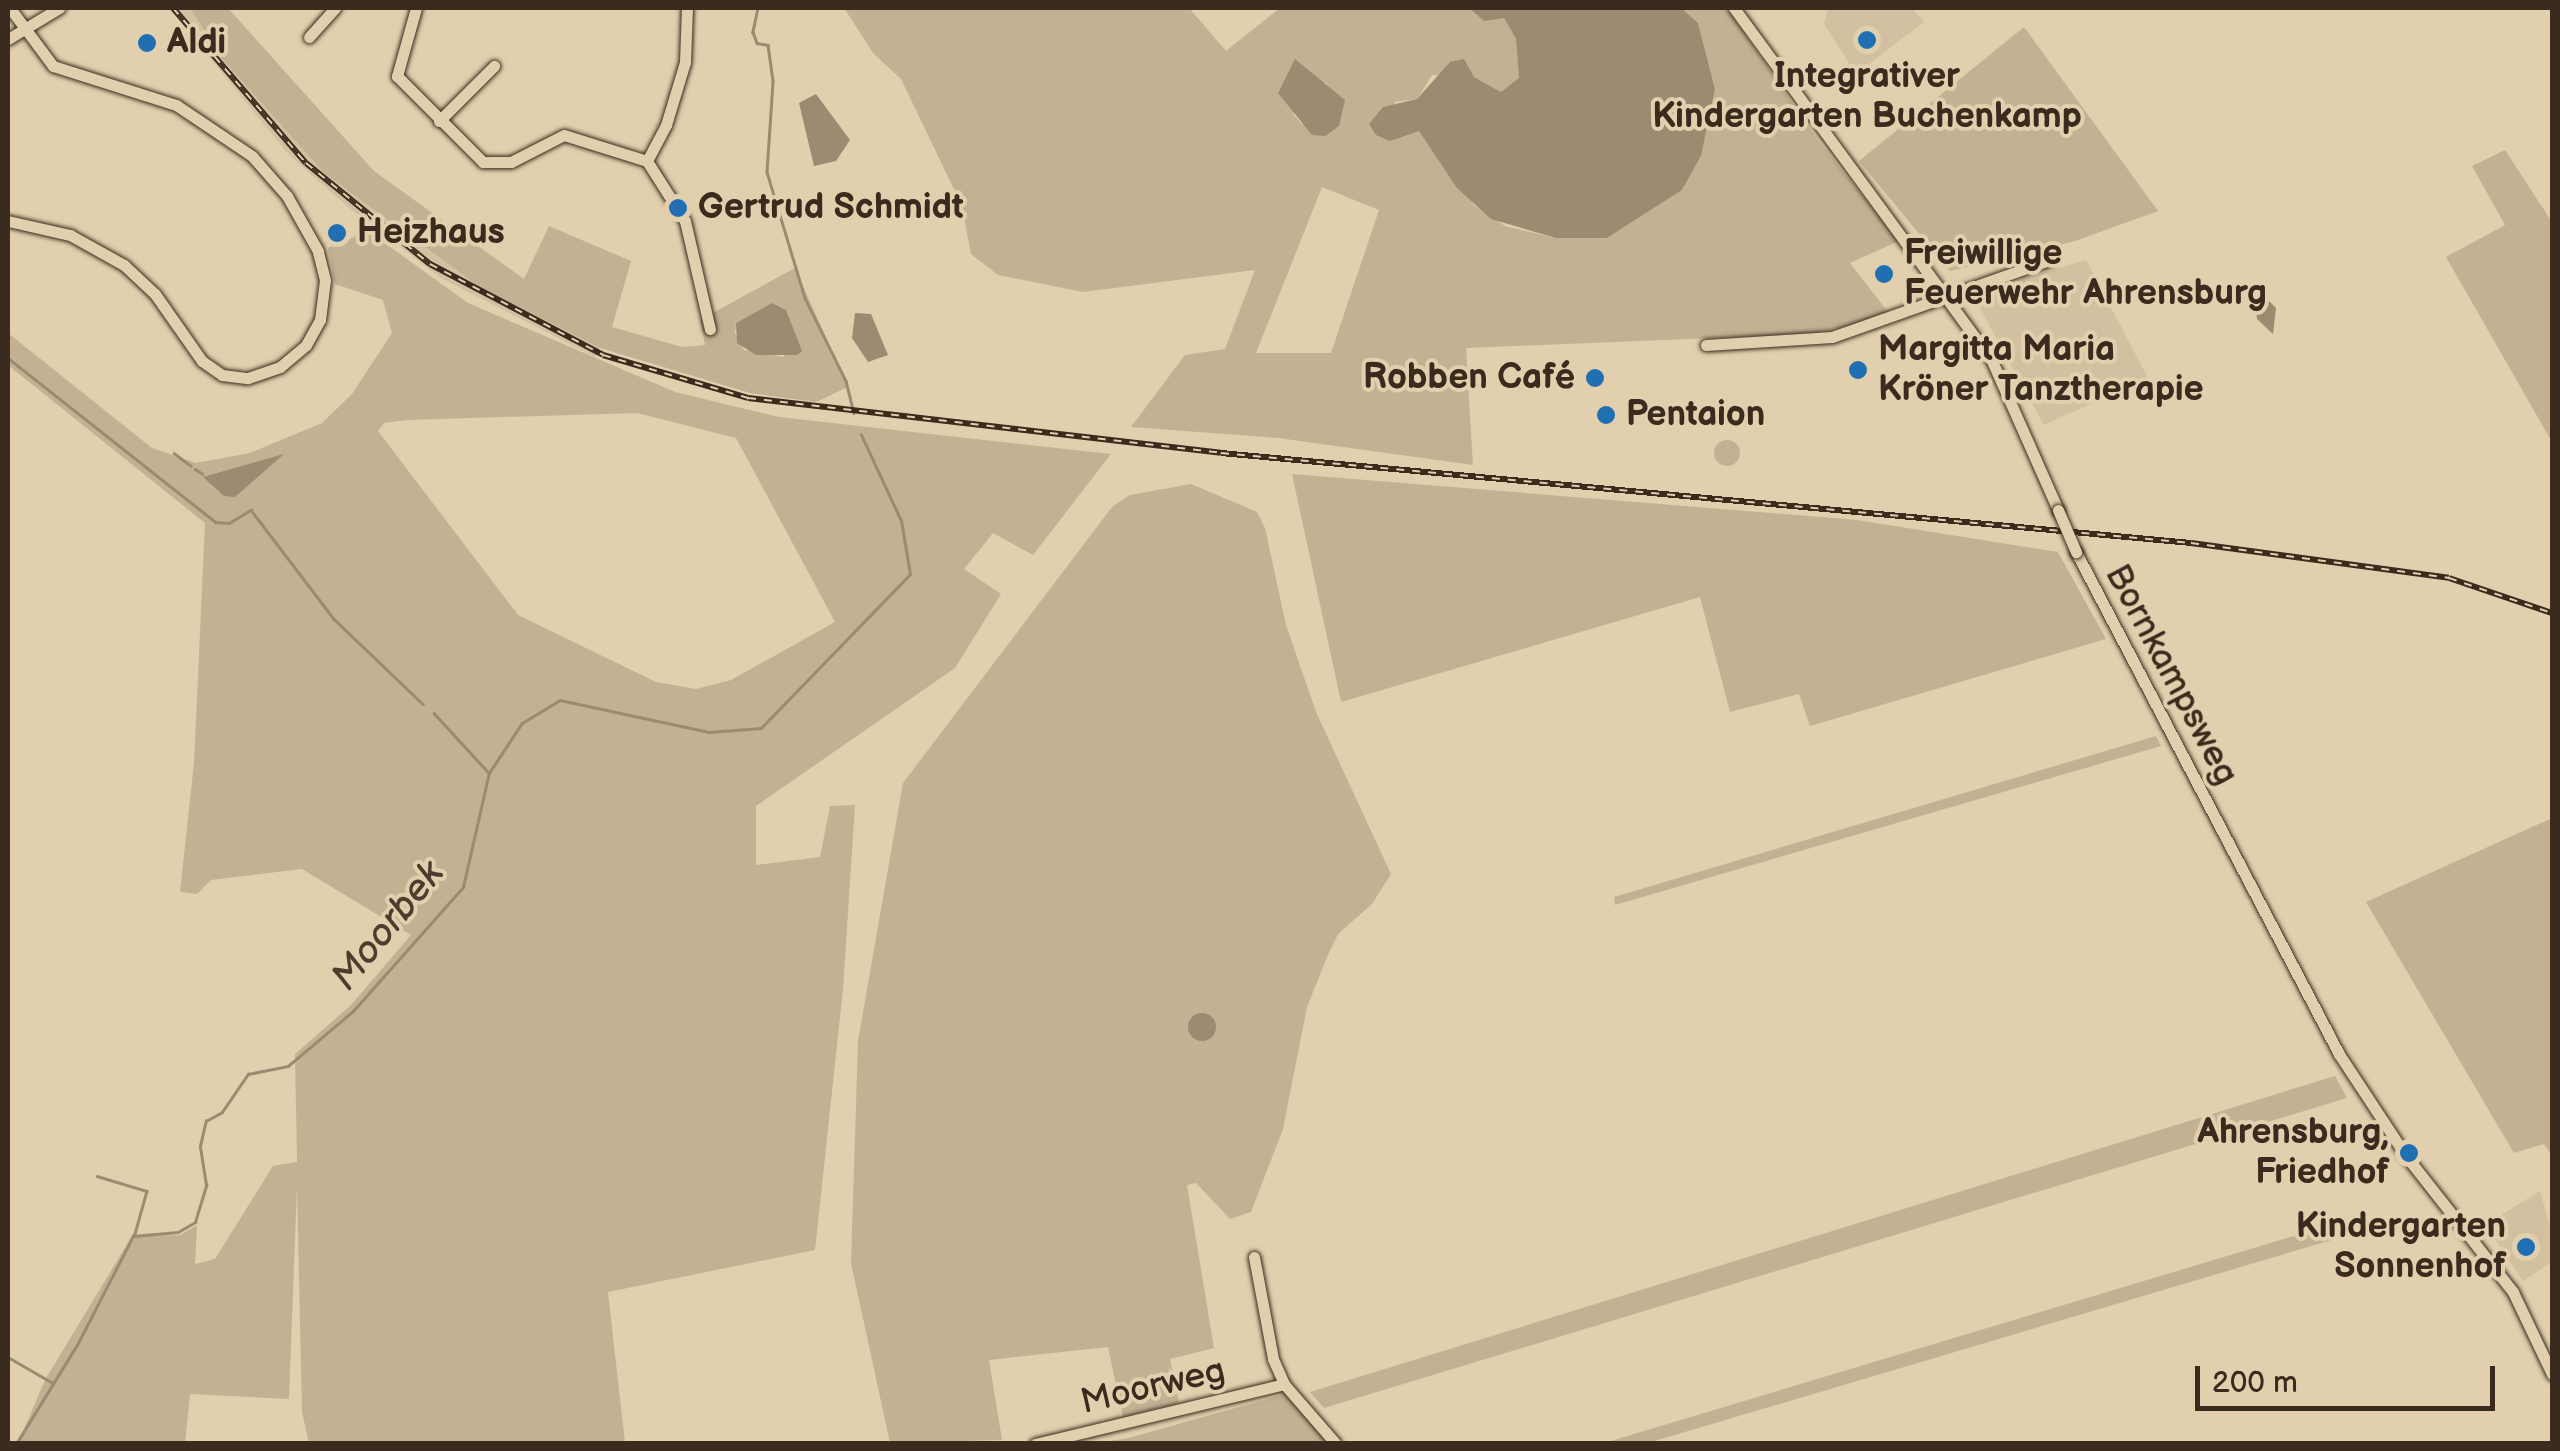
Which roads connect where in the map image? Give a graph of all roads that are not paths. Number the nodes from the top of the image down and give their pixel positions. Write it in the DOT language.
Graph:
graph roads {
  1 [pos="10,8"];
  2 [pos="59,8"];
  3 [pos="335,8"];
  4 [pos="416,8"];
  5 [pos="687,8"];
  6 [pos="1734,8"];
  7 [pos="24,29"];
  8 [pos="309,37"];
  9 [pos="8,40"];
  10 [pos="494,66"];
  11 [pos="439,121"];
  12 [pos="647,161"];
  13 [pos="8,221"];
  14 [pos="2050,260"];
  15 [pos="1947,295"];
  16 [pos="710,329"];
  17 [pos="1706,344"];
  18 [pos="1254,1256"];
  19 [pos="2552,1374"];
  20 [pos="1284,1384"];
  21 [pos="1035,1444"];
  22 [pos="1336,1444"];
  1 -- 7 [label="street"];
  2 -- 7 [label="street"];
  3 -- 8 [label="street"];
  4 -- 11 [label="street"];
  5 -- 12 [label="street"];
  6 -- 15 [label="street, Bornkampsweg"];
  7 -- 9 [label="street"];
  7 -- 13 [label="street"];
  10 -- 11 [label="street"];
  11 -- 12 [label="street"];
  12 -- 16 [label="street"];
  14 -- 15 [label="street"];
  15 -- 17 [label="street"];
  15 -- 19 [label="street, Bornkampsweg, bridge"];
  18 -- 20 [label="street"];
  20 -- 21 [label="street, Moorweg"];
  20 -- 22 [label="street"];
}
